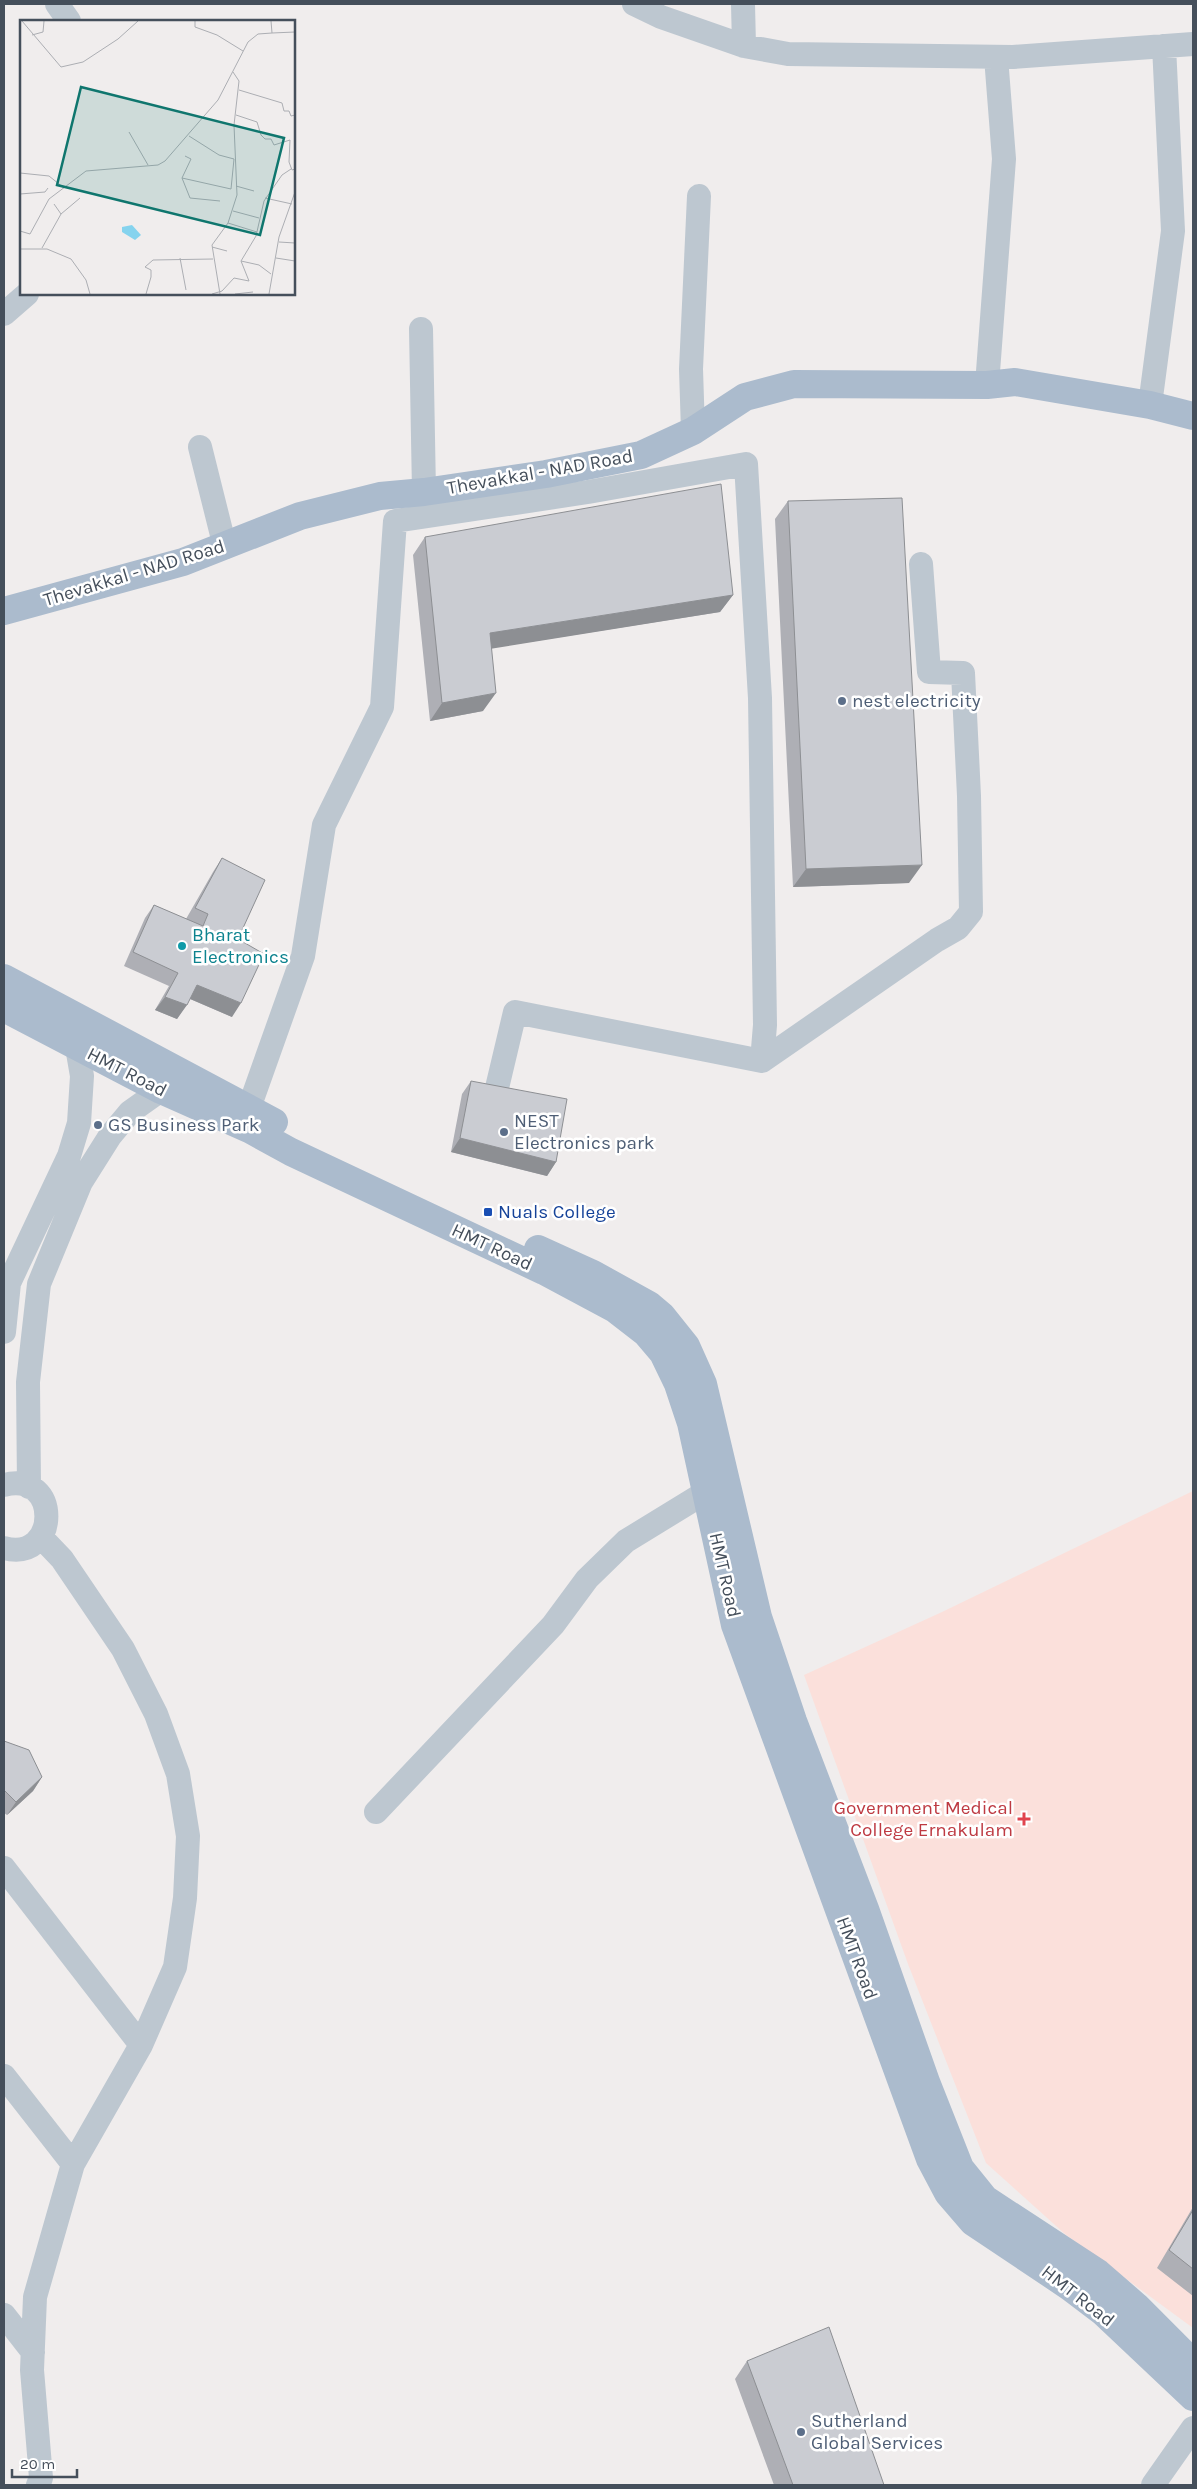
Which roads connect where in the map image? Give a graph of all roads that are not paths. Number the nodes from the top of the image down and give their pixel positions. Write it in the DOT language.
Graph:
graph roads {
  1 [pos="57,4"];
  2 [pos="634,4"];
  3 [pos="743,4"];
  4 [pos="69,20"];
  5 [pos="1193,44"];
  6 [pos="744,46"];
  7 [pos="1164,46"];
  8 [pos="996,57"];
  9 [pos="700,196"];
  10 [pos="26,295"];
  11 [pos="4,314"];
  12 [pos="421,329"];
  13 [pos="987,385"];
  14 [pos="1150,405"];
  15 [pos="1193,416"];
  16 [pos="693,431"];
  17 [pos="200,447"];
  18 [pos="424,492"];
  19 [pos="225,547"];
  20 [pos="921,564"];
  21 [pos="4,611"];
  22 [pos="4,978"];
  23 [pos="4,1008"];
  24 [pos="77,1046"];
  25 [pos="762,1061"];
  26 [pos="161,1090"];
  27 [pos="496,1092"];
  28 [pos="249,1108"];
  29 [pos="654,1325"];
  30 [pos="4,1332"];
  31 [pos="4,1485"];
  32 [pos="30,1487"];
  33 [pos="706,1492"];
  34 [pos="41,1537"];
  35 [pos="4,1548"];
  36 [pos="376,1812"];
  37 [pos="4,1868"];
  38 [pos="142,2045"];
  39 [pos="4,2076"];
  40 [pos="73,2164"];
  41 [pos="4,2315"];
  42 [pos="33,2352"];
  43 [pos="1193,2363"];
  44 [pos="1193,2397"];
  45 [pos="1193,2428"];
  46 [pos="38,2485"];
  47 [pos="1153,2485"];
  1 -- 4 [label="street"];
  2 -- 6 [label="street"];
  3 -- 6 [label="street"];
  5 -- 7 [label="street"];
  6 -- 8 [label="street"];
  7 -- 8 [label="street"];
  7 -- 14 [label="street"];
  8 -- 13 [label="street"];
  9 -- 16 [label="street"];
  10 -- 11 [label="street"];
  12 -- 18 [label="street"];
  13 -- 14 [label="main road, Thevakkal - NAD Road"];
  13 -- 16 [label="main road, Thevakkal - NAD Road"];
  14 -- 15 [label="main road, Thevakkal - NAD Road"];
  16 -- 18 [label="main road, Thevakkal - NAD Road"];
  17 -- 19 [label="street"];
  18 -- 19 [label="main road, Thevakkal - NAD Road"];
  19 -- 21 [label="main road, Thevakkal - NAD Road"];
  20 -- 25 [label="street"];
  22 -- 28 [label="main road, HMT Road"];
  23 -- 24 [label="main road, HMT Road"];
  24 -- 26 [label="main road, HMT Road"];
  24 -- 30 [label="street"];
  25 -- 27 [label="street"];
  25 -- 28 [label="street"];
  26 -- 29 [label="main road, HMT Road"];
  26 -- 32 [label="street"];
  28 -- 29 [label="main road, HMT Road"];
  29 -- 33 [label="main road, HMT Road"];
  29 -- 43 [label="main road, HMT Road"];
  31 -- 32 [label="street"];
  32 -- 34 [label="street"];
  33 -- 36 [label="street"];
  33 -- 44 [label="main road, HMT Road"];
  34 -- 35 [label="street"];
  34 -- 38 [label="street"];
  37 -- 38 [label="street"];
  38 -- 40 [label="street"];
  39 -- 40 [label="street"];
  40 -- 42 [label="street"];
  41 -- 42 [label="street"];
  42 -- 46 [label="street"];
  45 -- 47 [label="street"];
}
